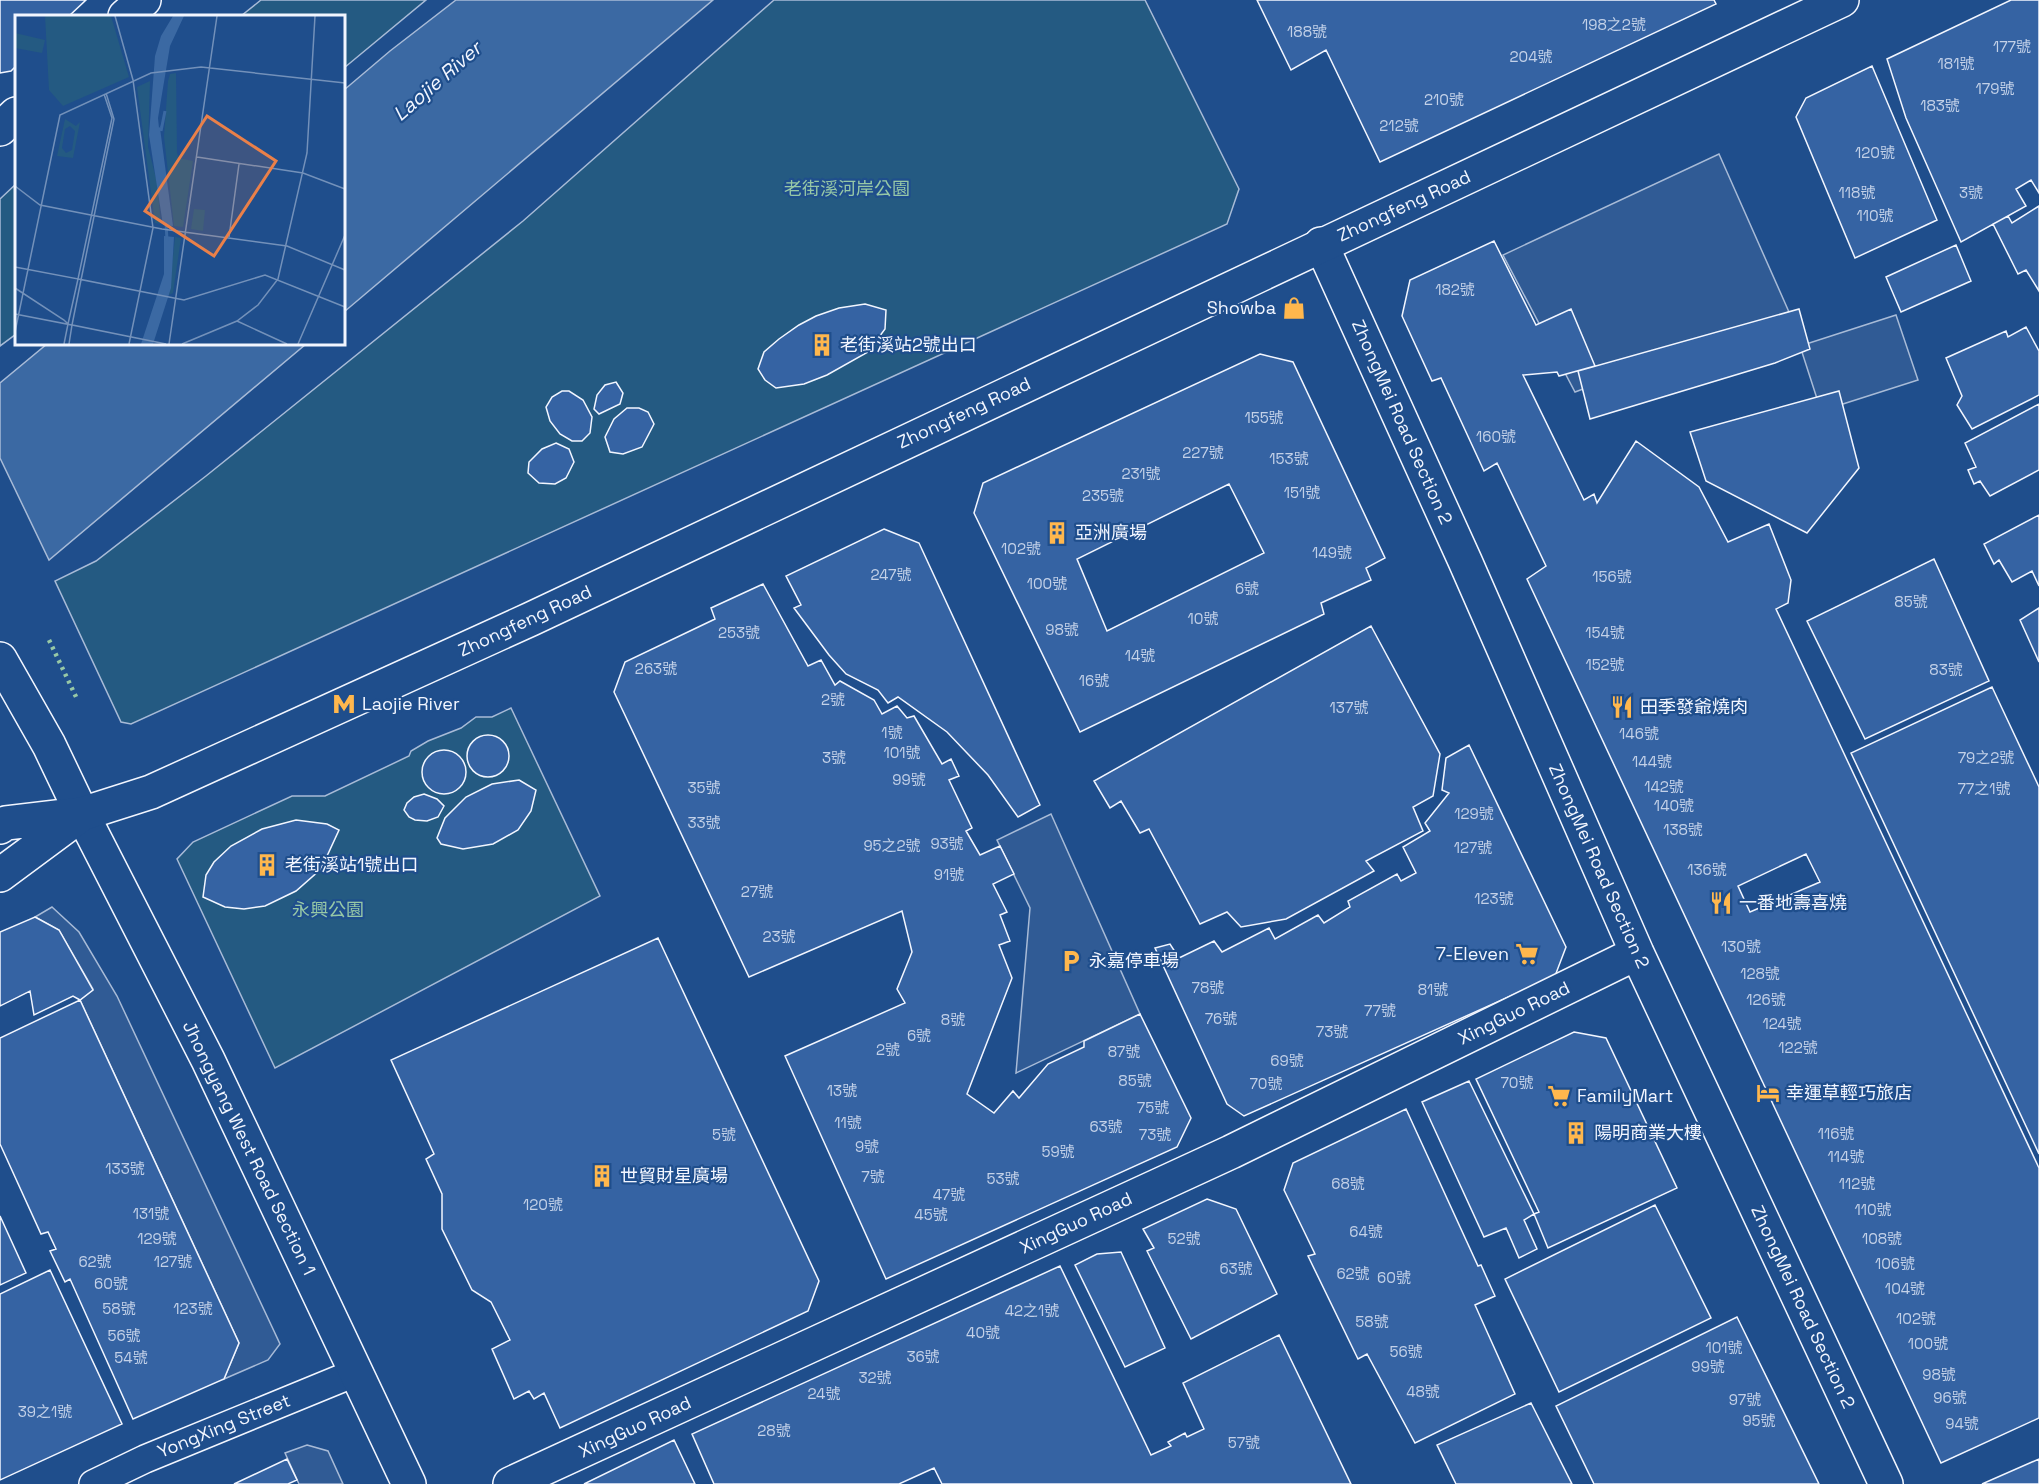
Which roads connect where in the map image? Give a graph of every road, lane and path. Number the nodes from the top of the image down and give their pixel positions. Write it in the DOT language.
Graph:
graph roads {
  1 [pos="144,0"];
  2 [pos="1842,0"];
  3 [pos="126,15"];
  4 [pos="15,115"];
  5 [pos="0,129"];
  6 [pos="1321,244"];
  7 [pos="0,659"];
  8 [pos="82,814"];
  9 [pos="0,827"];
  10 [pos="0,875"];
  11 [pos="1637,953"];
  12 [pos="357,1372"];
  13 [pos="93,1484"];
  14 [pos="410,1484"];
  15 [pos="510,1484"];
  16 [pos="1886,1484"];
  1 -- 3 [label="street"];
  2 -- 6 [label="street, Zhongfeng Road"];
  4 -- 5 [label="street"];
  6 -- 8 [label="street, Zhongfeng Road"];
  6 -- 11 [label="street, ZhongMei Road Section 2"];
  7 -- 8 [label="street, Jhongyang West Road Section 1"];
  8 -- 9 [label="street, Zhongfeng Road"];
  8 -- 10 [label="street, Zhongfeng Road"];
  8 -- 12 [label="street, Jhongyang West Road Section 1"];
  11 -- 15 [label="street, XingGuo Road"];
  11 -- 16 [label="street, ZhongMei Road Section 2"];
  12 -- 13 [label="street, YongXing Street"];
  12 -- 14 [label="street, Jhongyang West Road Section 1"];
}
